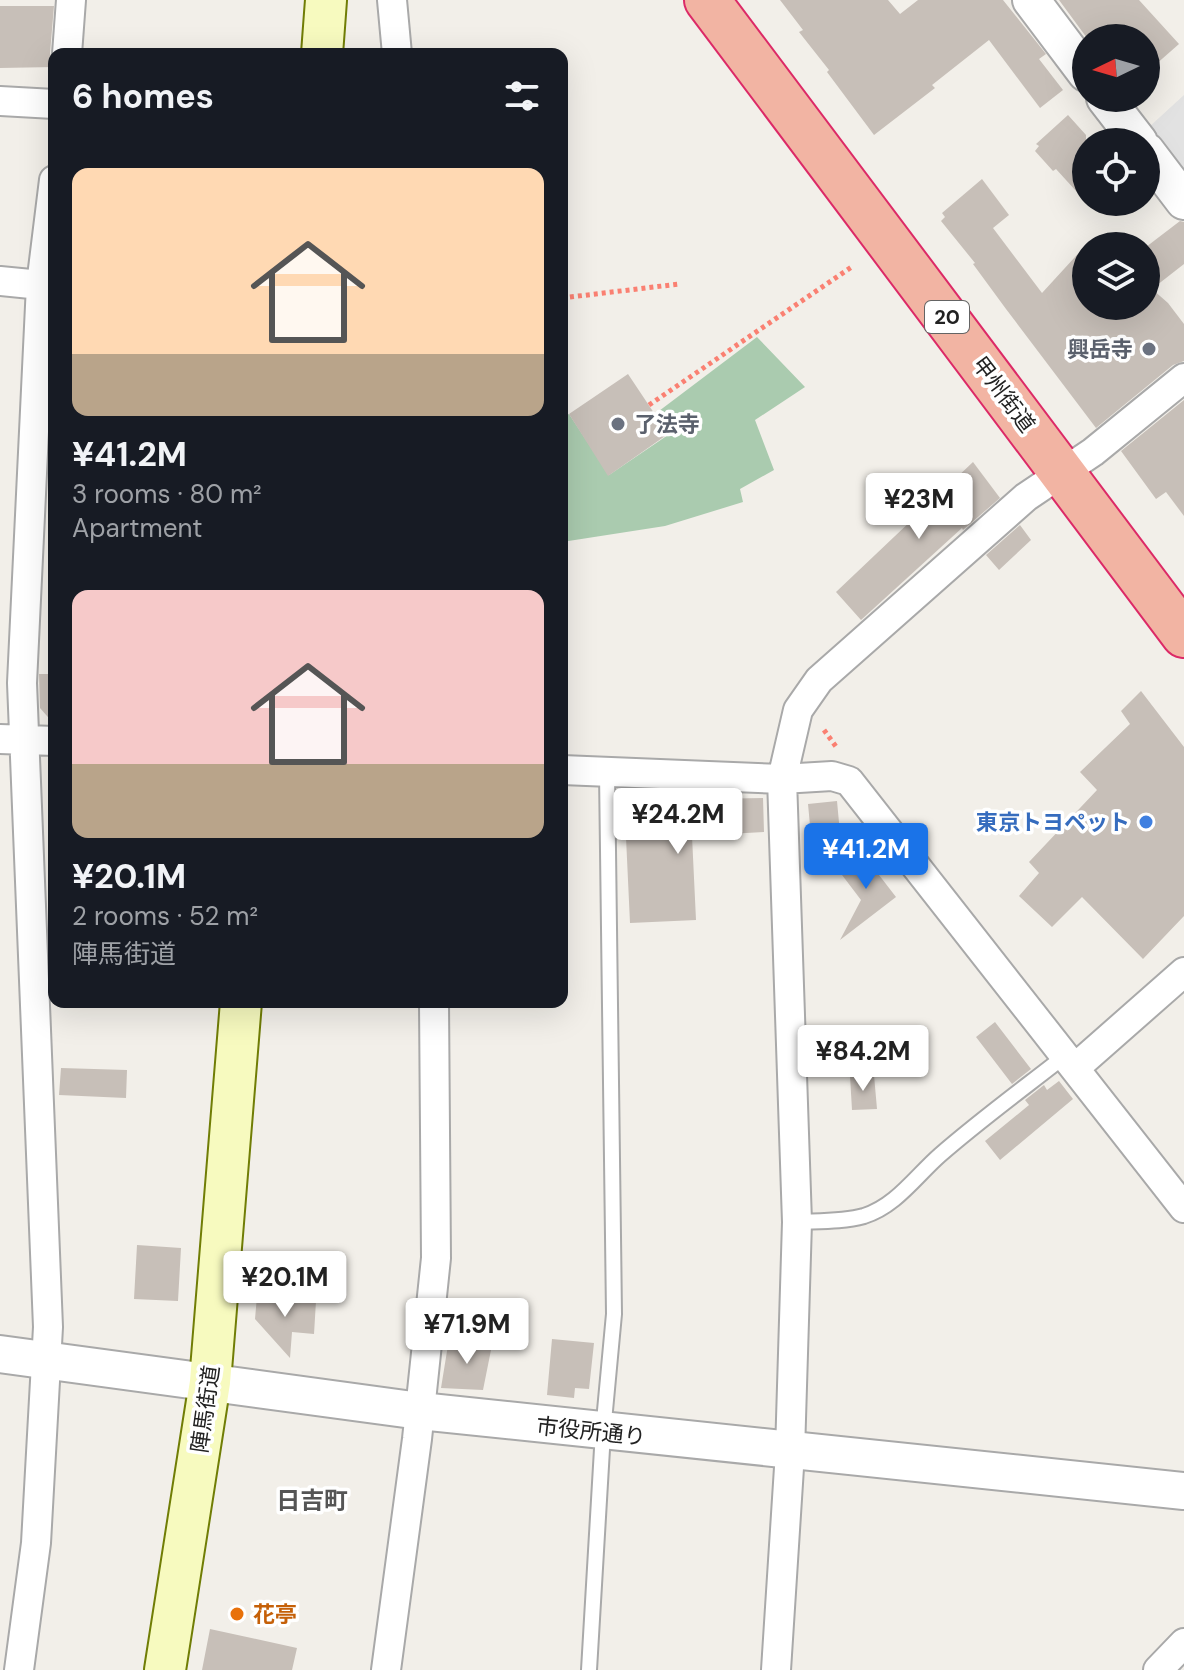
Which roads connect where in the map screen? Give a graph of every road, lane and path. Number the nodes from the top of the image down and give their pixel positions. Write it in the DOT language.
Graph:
graph roads {
  1 [pos="71,0"];
  2 [pos="326,0"];
  3 [pos="392,0"];
  4 [pos="1031,0"];
  5 [pos="711,1"];
  6 [pos="67,48"];
  7 [pos="322,48"];
  8 [pos="396,48"];
  9 [pos="1072,54"];
  10 [pos="0,101"];
  11 [pos="48,104"];
  12 [pos="1116,112"];
  13 [pos="1128,128"];
  14 [pos="1160,169"];
  15 [pos="1184,201"];
  16 [pos="48,228"];
  17 [pos="853,266"];
  18 [pos="0,281"];
  19 [pos="679,284"];
  20 [pos="41,285"];
  21 [pos="568,297"];
  22 [pos="1184,378"];
  23 [pos="649,405"];
  24 [pos="1062,472"];
  25 [pos="1184,635"];
  26 [pos="819,680"];
  27 [pos="27,740"];
  28 [pos="568,770"];
  29 [pos="607,773"];
  30 [pos="782,779"];
  31 [pos="849,781"];
  32 [pos="1184,972"];
  33 [pos="241,1008"];
  34 [pos="434,1008"];
  35 [pos="1070,1061"];
  36 [pos="1184,1208"];
  37 [pos="797,1222"];
  38 [pos="0,1354"];
  39 [pos="47,1361"];
  40 [pos="210,1382"];
  41 [pos="420,1411"];
  42 [pos="603,1432"];
  43 [pos="790,1452"];
  44 [pos="1184,1491"];
  45 [pos="1184,1644"];
  46 [pos="19,1670"];
  47 [pos="165,1670"];
  48 [pos="386,1670"];
  49 [pos="589,1670"];
  50 [pos="776,1670"];
  51 [pos="1158,1670"];
  1 -- 6 [label="street"];
  2 -- 7 [label="main road"];
  3 -- 8 [label="street"];
  4 -- 9 [label="street"];
  5 -- 24 [label="highway, 甲州街道 / 20"];
  10 -- 11 [label="street"];
  12 -- 13 [label="street"];
  14 -- 15 [label="street"];
  16 -- 20 [label="street"];
  17 -- 23 [label="path"];
  18 -- 20 [label="street"];
  19 -- 21 [label="path"];
  20 -- 27 [label="street"];
  22 -- 24 [label="street"];
  24 -- 25 [label="highway, 甲州街道 / 20"];
  24 -- 26 [label="street"];
  26 -- 30 [label="street"];
  26 -- 31 [label="path"];
  27 -- 39 [label="street"];
  28 -- 29 [label="street"];
  29 -- 30 [label="street"];
  29 -- 42 [label="lane"];
  30 -- 31 [label="street"];
  30 -- 37 [label="street"];
  31 -- 35 [label="street"];
  32 -- 35 [label="street"];
  33 -- 40 [label="main road, 陣馬街道"];
  34 -- 41 [label="street"];
  35 -- 36 [label="street"];
  35 -- 37 [label="lane"];
  37 -- 43 [label="street"];
  38 -- 39 [label="street, 市役所通り"];
  39 -- 40 [label="street, 市役所通り"];
  39 -- 46 [label="street"];
  40 -- 41 [label="street, 市役所通り"];
  40 -- 47 [label="main road, 陣馬街道"];
  41 -- 42 [label="street, 市役所通り"];
  41 -- 48 [label="street"];
  42 -- 43 [label="street, 市役所通り"];
  42 -- 49 [label="lane"];
  43 -- 44 [label="street, 市役所通り"];
  43 -- 50 [label="street"];
  45 -- 51 [label="street"];
}
